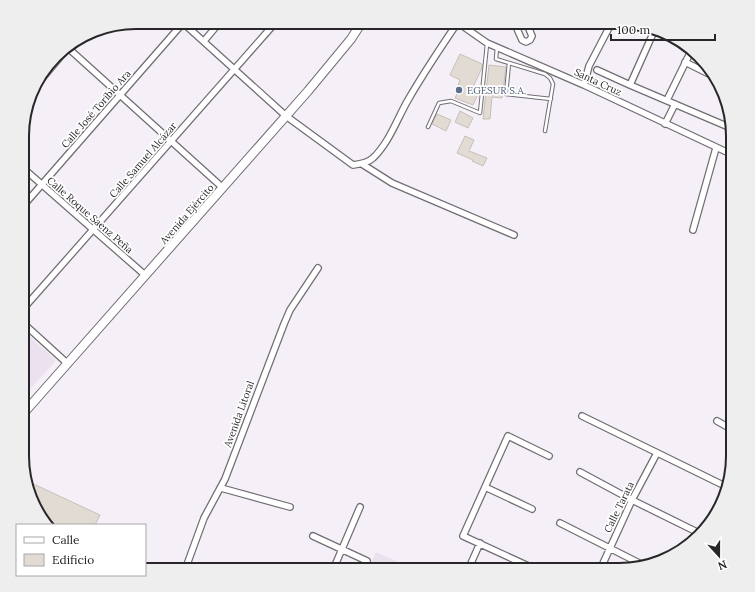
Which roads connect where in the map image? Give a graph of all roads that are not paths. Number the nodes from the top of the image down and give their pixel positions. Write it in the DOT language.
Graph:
graph roads {
  1 [pos="176,29"];
  2 [pos="190,29"];
  3 [pos="214,29"];
  4 [pos="270,29"];
  5 [pos="357,29"];
  6 [pos="453,29"];
  7 [pos="468,29"];
  8 [pos="517,29"];
  9 [pos="529,29"];
  10 [pos="608,29"];
  11 [pos="652,35"];
  12 [pos="204,41"];
  13 [pos="488,42"];
  14 [pos="497,47"];
  15 [pos="71,51"];
  16 [pos="689,55"];
  17 [pos="685,62"];
  18 [pos="509,63"];
  19 [pos="236,69"];
  20 [pos="597,70"];
  21 [pos="705,72"];
  22 [pos="584,84"];
  23 [pos="630,85"];
  24 [pos="120,95"];
  25 [pos="551,99"];
  26 [pos="667,100"];
  27 [pos="675,104"];
  28 [pos="286,116"];
  29 [pos="665,124"];
  30 [pos="725,126"];
  31 [pos="428,127"];
  32 [pos="545,131"];
  33 [pos="171,141"];
  34 [pos="716,148"];
  35 [pos="726,152"];
  36 [pos="362,164"];
  37 [pos="29,173"];
  38 [pos="42,184"];
  39 [pos="223,188"];
  40 [pos="29,199"];
  41 [pos="93,229"];
  42 [pos="693,230"];
  43 [pos="514,234"];
  44 [pos="318,268"];
  45 [pos="146,275"];
  46 [pos="29,302"];
  47 [pos="29,328"];
  48 [pos="68,364"];
  49 [pos="29,407"];
  50 [pos="582,416"];
  51 [pos="718,421"];
  52 [pos="726,426"];
  53 [pos="657,452"];
  54 [pos="549,456"];
  55 [pos="580,472"];
  56 [pos="722,484"];
  57 [pos="485,487"];
  58 [pos="221,488"];
  59 [pos="632,500"];
  60 [pos="290,507"];
  61 [pos="360,507"];
  62 [pos="532,509"];
  63 [pos="560,523"];
  64 [pos="696,531"];
  65 [pos="313,536"];
  66 [pos="480,543"];
  67 [pos="609,548"];
  68 [pos="342,549"];
  69 [pos="367,561"];
  70 [pos="636,562"];
  71 [pos="188,563"];
  72 [pos="336,563"];
  73 [pos="471,563"];
  74 [pos="518,563"];
  75 [pos="603,563"];
  1 -- 24 [label="street, Calle José Toribio Ara"];
  2 -- 12 [label="street"];
  3 -- 12 [label="street"];
  4 -- 19 [label="street, Calle Samuel Alcázar"];
  5 -- 28 [label="main road, Avenida Ejército"];
  6 -- 36 [label="street"];
  7 -- 13 [label="street, Santa Cruz"];
  8 -- 9 [label="street"];
  10 -- 22 [label="street"];
  11 -- 23 [label="street"];
  12 -- 19 [label="street"];
  13 -- 14 [label="street, Santa Cruz"];
  13 -- 31 [label="lane"];
  14 -- 18 [label="lane"];
  14 -- 22 [label="street, Santa Cruz"];
  15 -- 24 [label="street"];
  16 -- 17 [label="street"];
  17 -- 21 [label="street"];
  17 -- 26 [label="street"];
  18 -- 25 [label="lane"];
  18 -- 25 [label="lane"];
  19 -- 28 [label="street"];
  19 -- 33 [label="street, Calle Samuel Alcázar"];
  20 -- 23 [label="street"];
  22 -- 29 [label="street, Santa Cruz"];
  23 -- 26 [label="street"];
  24 -- 33 [label="street"];
  24 -- 38 [label="street, Calle José Toribio Ara"];
  25 -- 32 [label="lane"];
  26 -- 27 [label="street"];
  27 -- 29 [label="street"];
  27 -- 30 [label="street"];
  28 -- 36 [label="street"];
  28 -- 39 [label="main road, Avenida Ejército"];
  29 -- 34 [label="street, Santa Cruz"];
  33 -- 39 [label="street"];
  33 -- 41 [label="street, Calle Samuel Alcázar"];
  34 -- 35 [label="street, Santa Cruz"];
  34 -- 42 [label="street"];
  36 -- 43 [label="street"];
  37 -- 38 [label="street, Calle Roque Saenz Peña"];
  38 -- 40 [label="street, Calle José Toribio Ara"];
  38 -- 41 [label="street, Calle Roque Saenz Peña"];
  39 -- 45 [label="main road, Avenida Ejército"];
  41 -- 45 [label="street, Calle Roque Saenz Peña"];
  41 -- 46 [label="street, Calle Samuel Alcázar"];
  44 -- 58 [label="street, Avenida Litoral"];
  45 -- 48 [label="main road, Avenida Ejército"];
  47 -- 48 [label="street"];
  48 -- 49 [label="main road, Avenida Ejército"];
  50 -- 53 [label="street"];
  51 -- 52 [label="street"];
  53 -- 56 [label="street"];
  53 -- 59 [label="street, Calle Tarata"];
  54 -- 57 [label="street"];
  55 -- 59 [label="street"];
  57 -- 62 [label="street"];
  57 -- 66 [label="street"];
  58 -- 60 [label="street"];
  58 -- 71 [label="street, Avenida Litoral"];
  59 -- 64 [label="street"];
  59 -- 67 [label="street, Calle Tarata"];
  61 -- 68 [label="street"];
  63 -- 67 [label="street"];
  65 -- 68 [label="street"];
  66 -- 73 [label="street"];
  66 -- 74 [label="street"];
  67 -- 70 [label="street"];
  67 -- 75 [label="street, Calle Tarata"];
  68 -- 69 [label="street"];
  68 -- 72 [label="street"];
}
